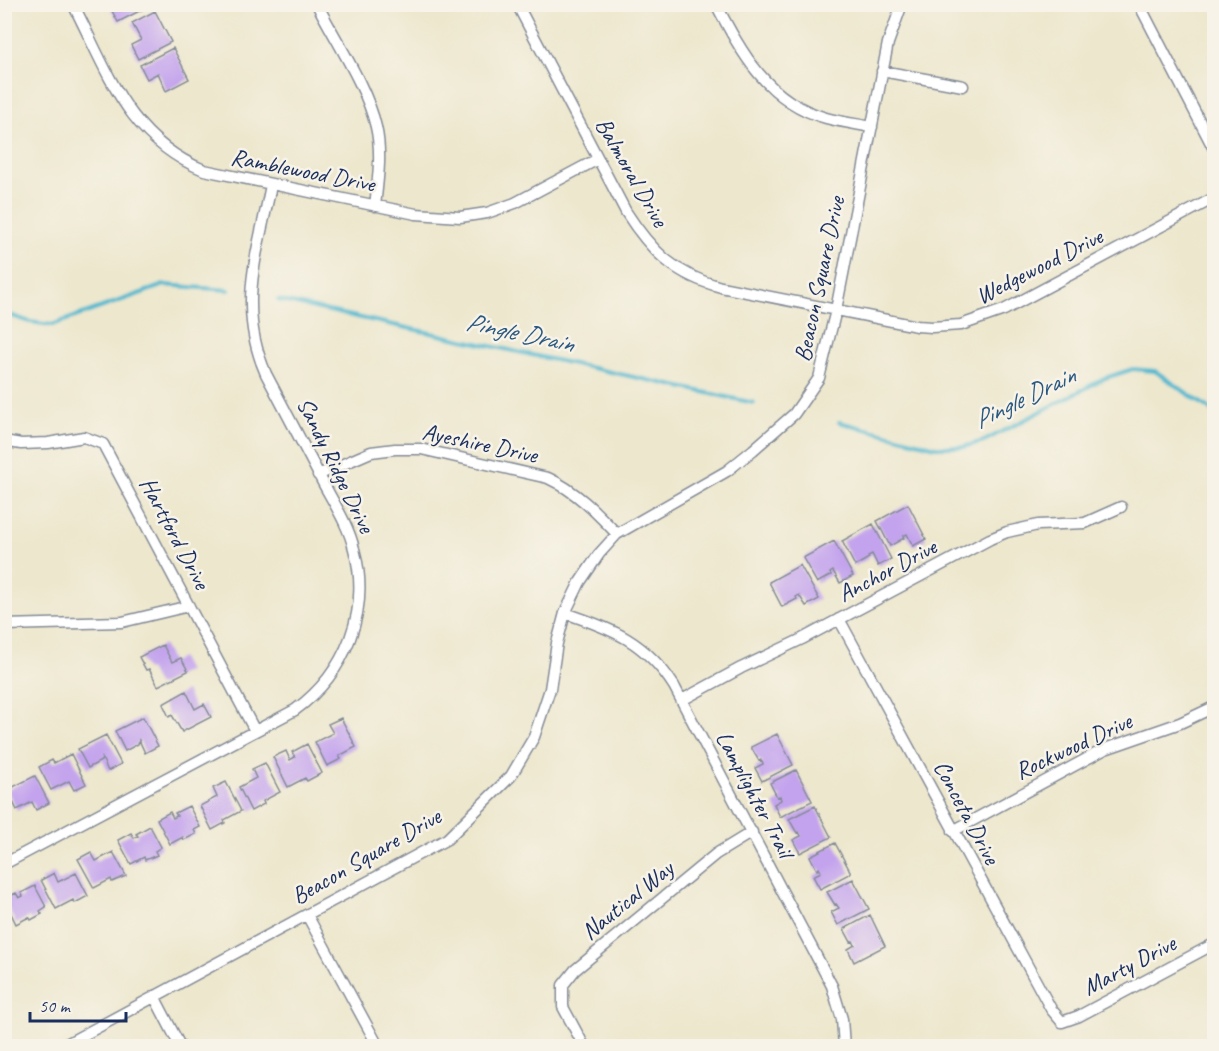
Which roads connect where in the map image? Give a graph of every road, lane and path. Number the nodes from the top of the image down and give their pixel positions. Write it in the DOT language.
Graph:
graph roads {
  1 [pos="73,4"];
  2 [pos="317,4"];
  3 [pos="517,4"];
  4 [pos="716,4"];
  5 [pos="902,4"];
  6 [pos="1139,4"];
  7 [pos="882,71"];
  8 [pos="963,86"];
  9 [pos="872,127"];
  10 [pos="1215,149"];
  11 [pos="598,159"];
  12 [pos="271,185"];
  13 [pos="1215,198"];
  14 [pos="375,206"];
  15 [pos="836,310"];
  16 [pos="4,441"];
  17 [pos="318,474"];
  18 [pos="1121,507"];
  19 [pos="617,534"];
  20 [pos="189,606"];
  21 [pos="565,613"];
  22 [pos="840,619"];
  23 [pos="4,625"];
  24 [pos="682,700"];
  25 [pos="1215,707"];
  26 [pos="255,732"];
  27 [pos="953,831"];
  28 [pos="752,832"];
  29 [pos="4,864"];
  30 [pos="307,915"];
  31 [pos="1215,944"];
  32 [pos="153,996"];
  33 [pos="1062,1022"];
  34 [pos="63,1047"];
  35 [pos="180,1047"];
  36 [pos="378,1047"];
  37 [pos="584,1047"];
  38 [pos="844,1047"];
  1 -- 12 [label="street, Ramblewood Drive"];
  2 -- 14 [label="street"];
  3 -- 11 [label="street, Balmoral Drive"];
  4 -- 9 [label="street"];
  5 -- 7 [label="street, Beacon Square Drive"];
  6 -- 10 [label="street"];
  7 -- 8 [label="street"];
  7 -- 9 [label="street, Beacon Square Drive"];
  9 -- 15 [label="street, Beacon Square Drive"];
  11 -- 14 [label="street, Ramblewood Drive"];
  11 -- 15 [label="street, Balmoral Drive"];
  12 -- 14 [label="street, Ramblewood Drive"];
  12 -- 17 [label="street, Sandy Ridge Drive"];
  13 -- 15 [label="street, Wedgewood Drive"];
  15 -- 19 [label="street, Beacon Square Drive"];
  16 -- 20 [label="street, Hartford Drive"];
  17 -- 19 [label="street, Ayeshire Drive"];
  17 -- 26 [label="street, Sandy Ridge Drive"];
  18 -- 22 [label="street, Anchor Drive"];
  19 -- 21 [label="street, Beacon Square Drive"];
  20 -- 23 [label="street"];
  20 -- 26 [label="street, Hartford Drive"];
  21 -- 24 [label="street, Lamplighter Trail"];
  21 -- 30 [label="street, Beacon Square Drive"];
  22 -- 24 [label="street, Anchor Drive"];
  22 -- 27 [label="street, Conceta Drive"];
  24 -- 28 [label="street, Lamplighter Trail"];
  25 -- 27 [label="street, Rockwood Drive"];
  26 -- 29 [label="street, Sandy Ridge Drive"];
  27 -- 33 [label="street, Conceta Drive"];
  28 -- 37 [label="street, Nautical Way"];
  28 -- 38 [label="street, Lamplighter Trail"];
  30 -- 32 [label="street, Beacon Square Drive"];
  30 -- 36 [label="street"];
  31 -- 33 [label="street, Marty Drive"];
  32 -- 34 [label="street, Beacon Square Drive"];
  32 -- 35 [label="street"];
}
